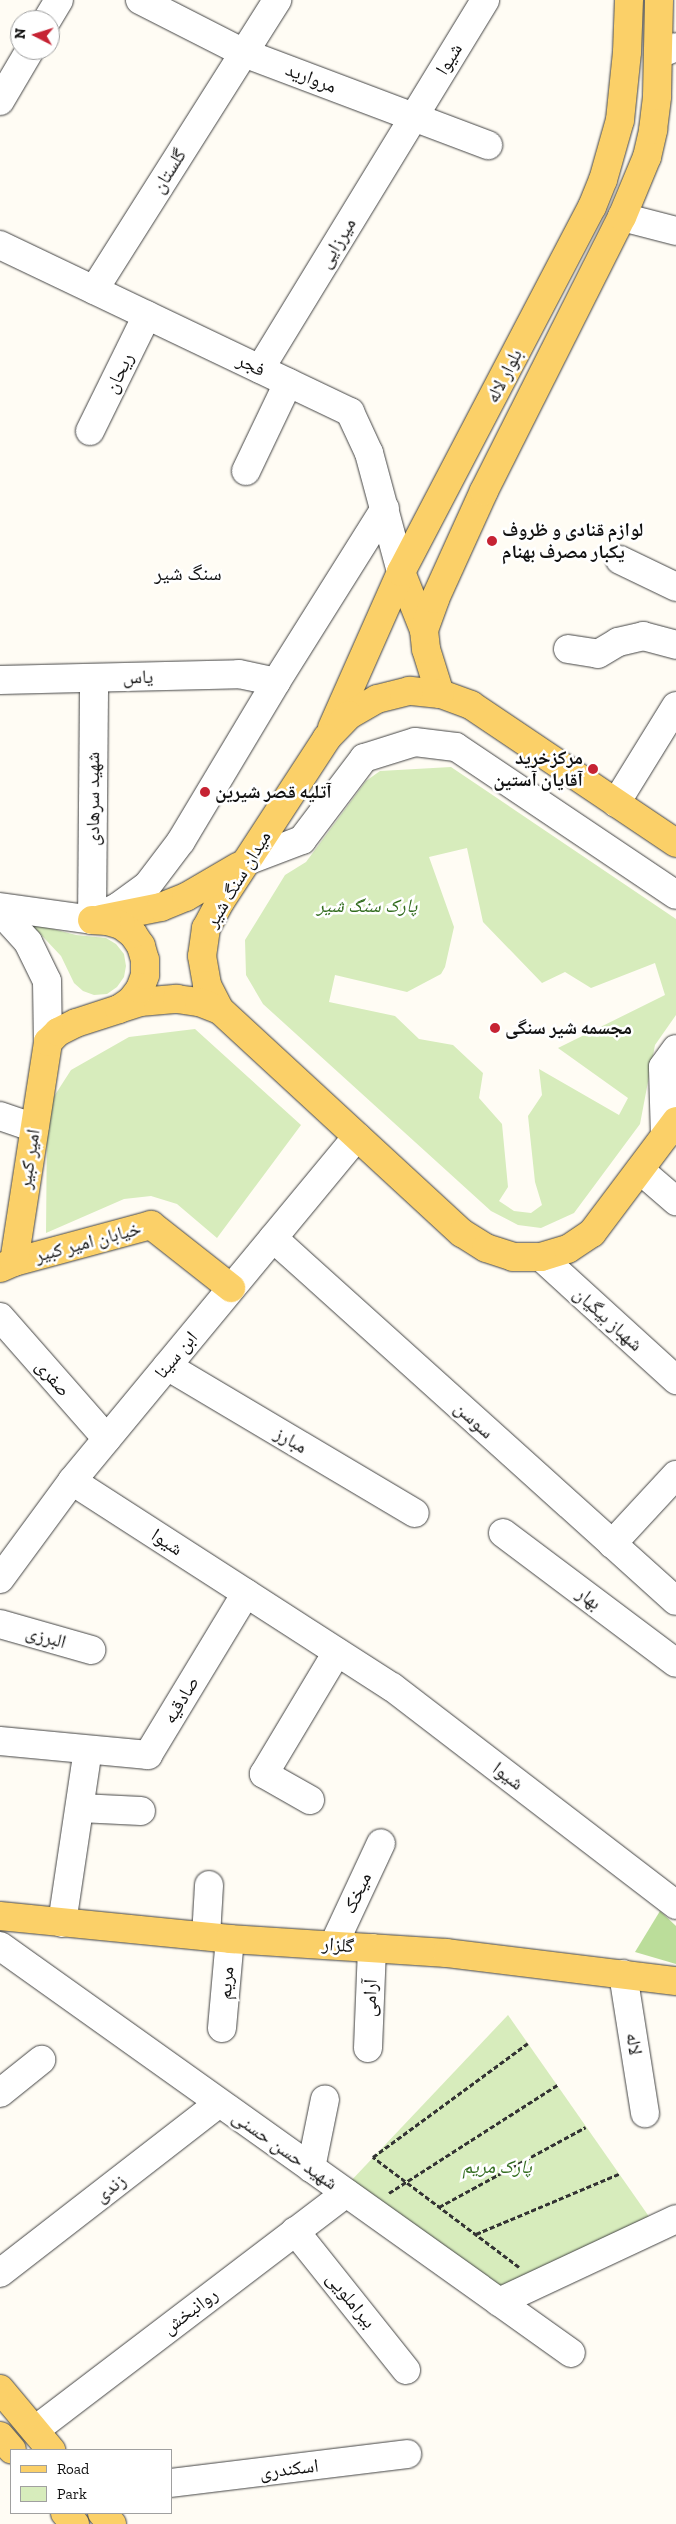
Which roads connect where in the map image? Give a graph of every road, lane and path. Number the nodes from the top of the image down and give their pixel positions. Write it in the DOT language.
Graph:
graph roads {
  1 [pos="140,0"];
  2 [pos="277,0"];
  3 [pos="485,0"];
  4 [pos="629,0"];
  5 [pos="659,0"];
  6 [pos="667,50"];
  7 [pos="244,52"];
  8 [pos="24,60"];
  9 [pos="0,101"];
  10 [pos="414,117"];
  11 [pos="488,146"];
  12 [pos="622,217"];
  13 [pos="676,231"];
  14 [pos="0,245"];
  15 [pos="94,290"];
  16 [pos="147,315"];
  17 [pos="260,369"];
  18 [pos="288,382"];
  19 [pos="90,431"];
  20 [pos="246,471"];
  21 [pos="385,508"];
  22 [pos="620,560"];
  23 [pos="402,572"];
  24 [pos="676,587"];
  25 [pos="424,630"];
  26 [pos="676,645"];
  27 [pos="568,649"];
  28 [pos="94,678"];
  29 [pos="0,680"];
  30 [pos="276,682"];
  31 [pos="440,694"];
  32 [pos="676,706"];
  33 [pos="327,738"];
  34 [pos="616,803"];
  35 [pos="676,843"];
  36 [pos="247,861"];
  37 [pos="676,895"];
  38 [pos="0,907"];
  39 [pos="0,911"];
  40 [pos="92,920"];
  41 [pos="120,1009"];
  42 [pos="220,1010"];
  43 [pos="48,1042"];
  44 [pos="676,1049"];
  45 [pos="0,1116"];
  46 [pos="34,1128"];
  47 [pos="671,1129"];
  48 [pos="357,1136"];
  49 [pos="640,1170"];
  50 [pos="676,1201"];
  51 [pos="273,1238"];
  52 [pos="541,1257"];
  53 [pos="7,1265"];
  54 [pos="231,1288"];
  55 [pos="0,1317"];
  56 [pos="167,1366"];
  57 [pos="676,1380"];
  58 [pos="107,1438"];
  59 [pos="676,1475"];
  60 [pos="72,1481"];
  61 [pos="415,1513"];
  62 [pos="502,1533"];
  63 [pos="612,1544"];
  64 [pos="0,1579"];
  65 [pos="246,1593"];
  66 [pos="676,1601"];
  67 [pos="0,1624"];
  68 [pos="91,1650"];
  69 [pos="337,1652"];
  70 [pos="676,1663"];
  71 [pos="0,1741"];
  72 [pos="88,1750"];
  73 [pos="310,1800"];
  74 [pos="80,1808"];
  75 [pos="141,1811"];
  76 [pos="381,1843"];
  77 [pos="209,1885"];
  78 [pos="676,1905"];
  79 [pos="0,1916"];
  80 [pos="62,1922"];
  81 [pos="218,1938"];
  82 [pos="334,1944"];
  83 [pos="0,1946"];
  84 [pos="372,1948"];
  85 [pos="623,1974"];
  86 [pos="676,1981"];
  87 [pos="222,2028"];
  88 [pos="528,2043"];
  89 [pos="368,2048"];
  90 [pos="41,2060"];
  91 [pos="557,2085"];
  92 [pos="0,2093"];
  93 [pos="325,2099"];
  94 [pos="219,2102"];
  95 [pos="645,2113"];
  96 [pos="586,2128"];
  97 [pos="311,2168"];
  98 [pos="619,2174"];
  99 [pos="406,2182"];
  100 [pos="346,2193"];
  101 [pos="439,2206"];
  102 [pos="369,2210"];
  103 [pos="676,2218"];
  104 [pos="295,2231"];
  105 [pos="476,2234"];
  106 [pos="0,2273"];
  107 [pos="539,2283"];
  108 [pos="499,2302"];
  109 [pos="571,2353"];
  110 [pos="406,2370"];
  111 [pos="0,2390"];
  112 [pos="0,2436"];
  113 [pos="43,2440"];
  114 [pos="11,2449"];
  115 [pos="407,2454"];
  116 [pos="172,2484"];
  117 [pos="66,2514"];
  118 [pos="103,2514"];
  119 [pos="75,2524"];
  120 [pos="112,2524"];
  1 -- 7 [label="street, مروارید"];
  2 -- 7 [label="street"];
  3 -- 10 [label="street, شیوا"];
  4 -- 23 [label="main road, بلوار لاله"];
  5 -- 6 [label="main road, بلوار لاله"];
  6 -- 12 [label="main road, بلوار لاله"];
  7 -- 10 [label="street, مروارید"];
  7 -- 15 [label="street, گلستان"];
  8 -- 9 [label="street"];
  10 -- 11 [label="street, مروارید"];
  10 -- 17 [label="street, میرزایی"];
  12 -- 13 [label="street"];
  12 -- 25 [label="main road, بلوار لاله"];
  14 -- 15 [label="street, فجر"];
  15 -- 16 [label="street, فجر"];
  16 -- 17 [label="street, فجر"];
  16 -- 19 [label="street, ریحان"];
  17 -- 18 [label="street, فجر"];
  18 -- 20 [label="street"];
  18 -- 21 [label="street, فجر"];
  21 -- 23 [label="street, فجر"];
  21 -- 30 [label="street"];
  22 -- 24 [label="street"];
  23 -- 25 [label="main road"];
  23 -- 33 [label="main road, بلوار لاله"];
  25 -- 31 [label="main road, بلوار لاله"];
  26 -- 27 [label="street"];
  28 -- 29 [label="street, یاس"];
  28 -- 30 [label="street, یاس"];
  28 -- 40 [label="street, شهید سرهادی"];
  30 -- 40 [label="street"];
  31 -- 33 [label="main road, میدان سنگ شیر"];
  31 -- 34 [label="main road, میدان سنگ شیر"];
  32 -- 34 [label="street"];
  33 -- 36 [label="main road, میدان سنگ شیر"];
  34 -- 35 [label="main road, میدان سنگ شیر"];
  36 -- 37 [label="street"];
  36 -- 40 [label="main road"];
  36 -- 42 [label="main road, میدان سنگ شیر"];
  38 -- 40 [label="street"];
  39 -- 43 [label="street"];
  40 -- 41 [label="main road"];
  41 -- 42 [label="main road"];
  41 -- 43 [label="main road"];
  42 -- 48 [label="main road, میدان سنگ شیر"];
  43 -- 46 [label="main road, امیر کبیر"];
  44 -- 47 [label="street"];
  45 -- 46 [label="street"];
  46 -- 53 [label="main road, امیر کبیر"];
  47 -- 49 [label="main road, میدان سنگ شیر"];
  48 -- 51 [label="street, ابن سینا"];
  48 -- 52 [label="main road, میدان سنگ شیر"];
  49 -- 50 [label="street"];
  49 -- 52 [label="main road, میدان سنگ شیر"];
  51 -- 54 [label="street, ابن سینا"];
  51 -- 63 [label="street, سوسن"];
  52 -- 57 [label="street, شهباز بیگیان"];
  53 -- 54 [label="main road, خیابان امیر کبیر"];
  54 -- 56 [label="street, ابن سینا"];
  55 -- 58 [label="street, صفری"];
  56 -- 58 [label="street, ابن سینا"];
  56 -- 61 [label="street, مبارز"];
  58 -- 60 [label="street, ابن سینا"];
  59 -- 63 [label="street"];
  60 -- 64 [label="street, ابن سینا"];
  60 -- 65 [label="street, شیوا"];
  62 -- 70 [label="street, بهار"];
  63 -- 66 [label="street, سوسن"];
  65 -- 69 [label="street, شیوا"];
  65 -- 72 [label="street, صادقیه"];
  67 -- 68 [label="street, البرزی"];
  69 -- 73 [label="street"];
  69 -- 78 [label="street, شیوا"];
  71 -- 72 [label="street, صادقیه"];
  72 -- 74 [label="street"];
  74 -- 75 [label="street"];
  74 -- 80 [label="street"];
  76 -- 82 [label="street, میخک"];
  77 -- 81 [label="street, مریم"];
  79 -- 80 [label="main road, گلزار"];
  80 -- 81 [label="main road, گلزار"];
  81 -- 82 [label="main road, گلزار"];
  81 -- 87 [label="street, مریم"];
  82 -- 84 [label="main road, گلزار"];
  83 -- 94 [label="street, شهید حسن حسنی"];
  84 -- 85 [label="main road, گلزار"];
  84 -- 89 [label="street, آرامی"];
  85 -- 86 [label="main road, گلزار"];
  85 -- 95 [label="street, لاله"];
  88 -- 99 [label="path"];
  90 -- 92 [label="street"];
  91 -- 99 [label="path"];
  93 -- 97 [label="street"];
  94 -- 97 [label="street, شهید حسن حسنی"];
  94 -- 106 [label="street, زندی"];
  96 -- 101 [label="path"];
  97 -- 100 [label="street, شهید حسن حسنی"];
  98 -- 105 [label="path"];
  99 -- 101 [label="path"];
  99 -- 102 [label="path"];
  100 -- 102 [label="street, شهید حسن حسنی"];
  100 -- 104 [label="street, روانبخش"];
  101 -- 105 [label="path"];
  102 -- 108 [label="street, شهید حسن حسنی"];
  103 -- 107 [label="street"];
  104 -- 110 [label="street, بیراملویی"];
  104 -- 113 [label="street, روانبخش"];
  105 -- 107 [label="path"];
  107 -- 108 [label="street"];
  108 -- 109 [label="street, شهید حسن حسنی"];
  111 -- 113 [label="main road"];
  112 -- 114 [label="main road"];
  115 -- 116 [label="street, اسکندری"];
  117 -- 119 [label="main road"];
  118 -- 120 [label="main road"];
}
